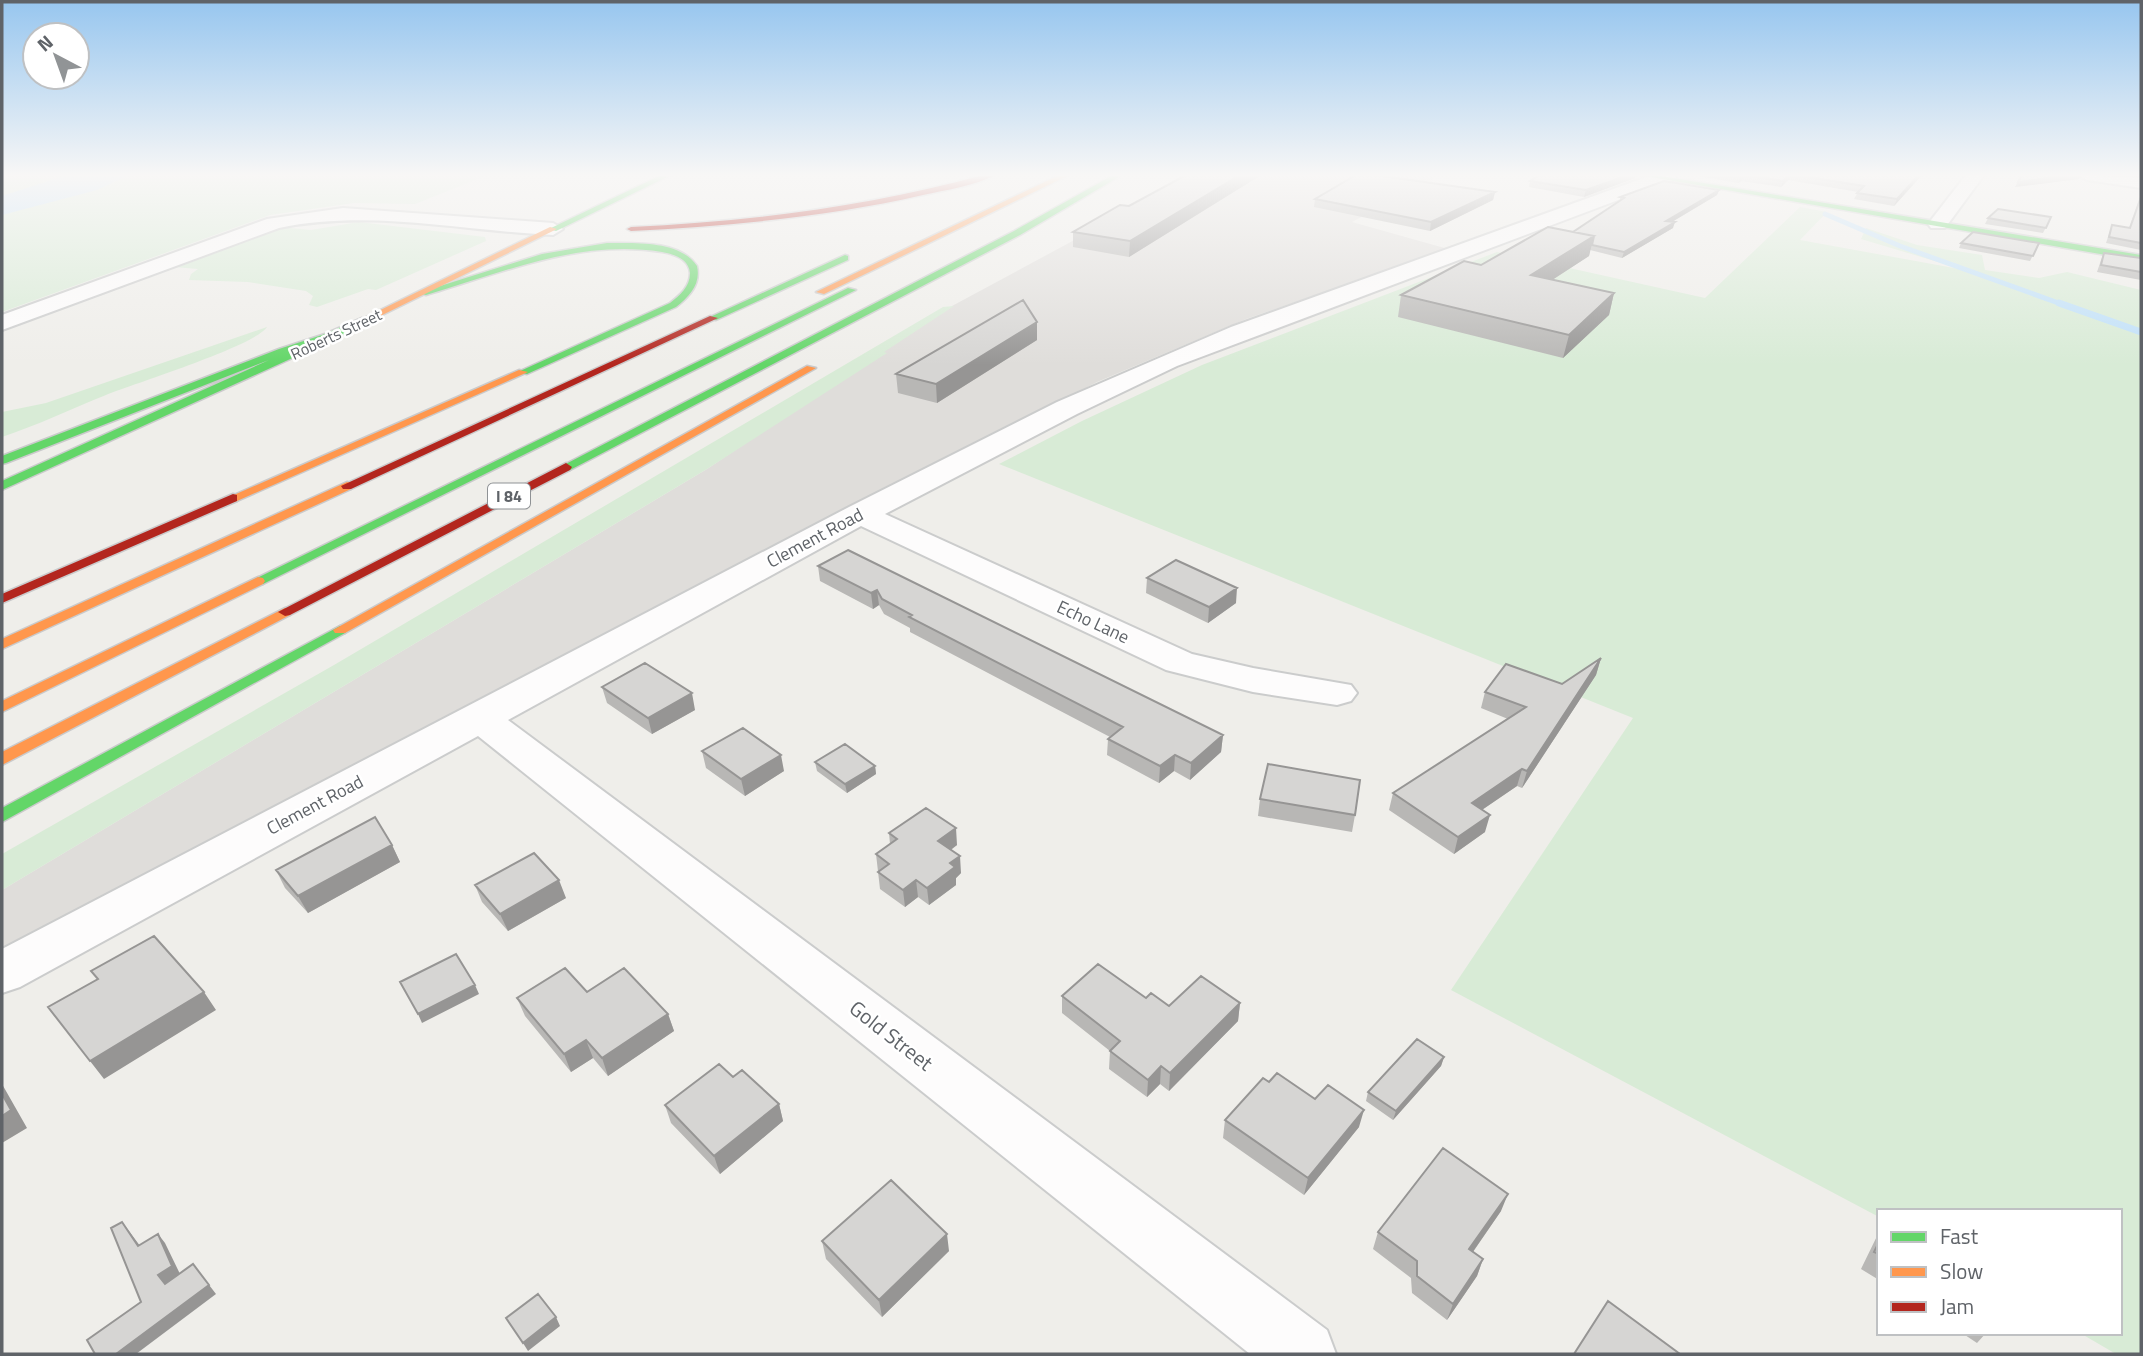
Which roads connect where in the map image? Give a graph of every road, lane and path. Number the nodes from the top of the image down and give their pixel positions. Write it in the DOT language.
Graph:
graph roads {
  1 [pos="232,238"];
  2 [pos="534,238"];
  3 [pos="933,238"];
  4 [pos="957,238"];
  5 [pos="1007,238"];
  6 [pos="1013,238"];
  7 [pos="1493,238"];
  8 [pos="2023,238"];
  9 [pos="864,250"];
  10 [pos="2141,258"];
  11 [pos="979,271"];
  12 [pos="423,293"];
  13 [pos="2,323"];
  14 [pos="340,333"];
  15 [pos="828,359"];
  16 [pos="2,460"];
  17 [pos="2,486"];
  18 [pos="860,514"];
  19 [pos="314,535"];
  20 [pos="2,599"];
  21 [pos="2,645"];
  22 [pos="1337,693"];
  23 [pos="2,707"];
  24 [pos="480,718"];
  25 [pos="2,759"];
  26 [pos="2,816"];
  27 [pos="2,973"];
  28 [pos="1303,1354"];
  1 -- 13 [label="street"];
  2 -- 12 [label="main road, Roberts Street"];
  3 -- 19 [label="main road"];
  4 -- 23 [label="main road"];
  5 -- 25 [label="main road, I 84"];
  6 -- 11 [label="main road"];
  7 -- 18 [label="street, Clement Road"];
  8 -- 10 [label="main road"];
  9 -- 21 [label="main road"];
  12 -- 14 [label="main road, Roberts Street"];
  12 -- 20 [label="main road"];
  14 -- 16 [label="main road"];
  14 -- 17 [label="main road, Roberts Street"];
  15 -- 26 [label="main road"];
  18 -- 22 [label="street, Echo Lane"];
  18 -- 24 [label="street, Clement Road"];
  24 -- 27 [label="street, Clement Road"];
  24 -- 28 [label="street, Gold Street"];
}
